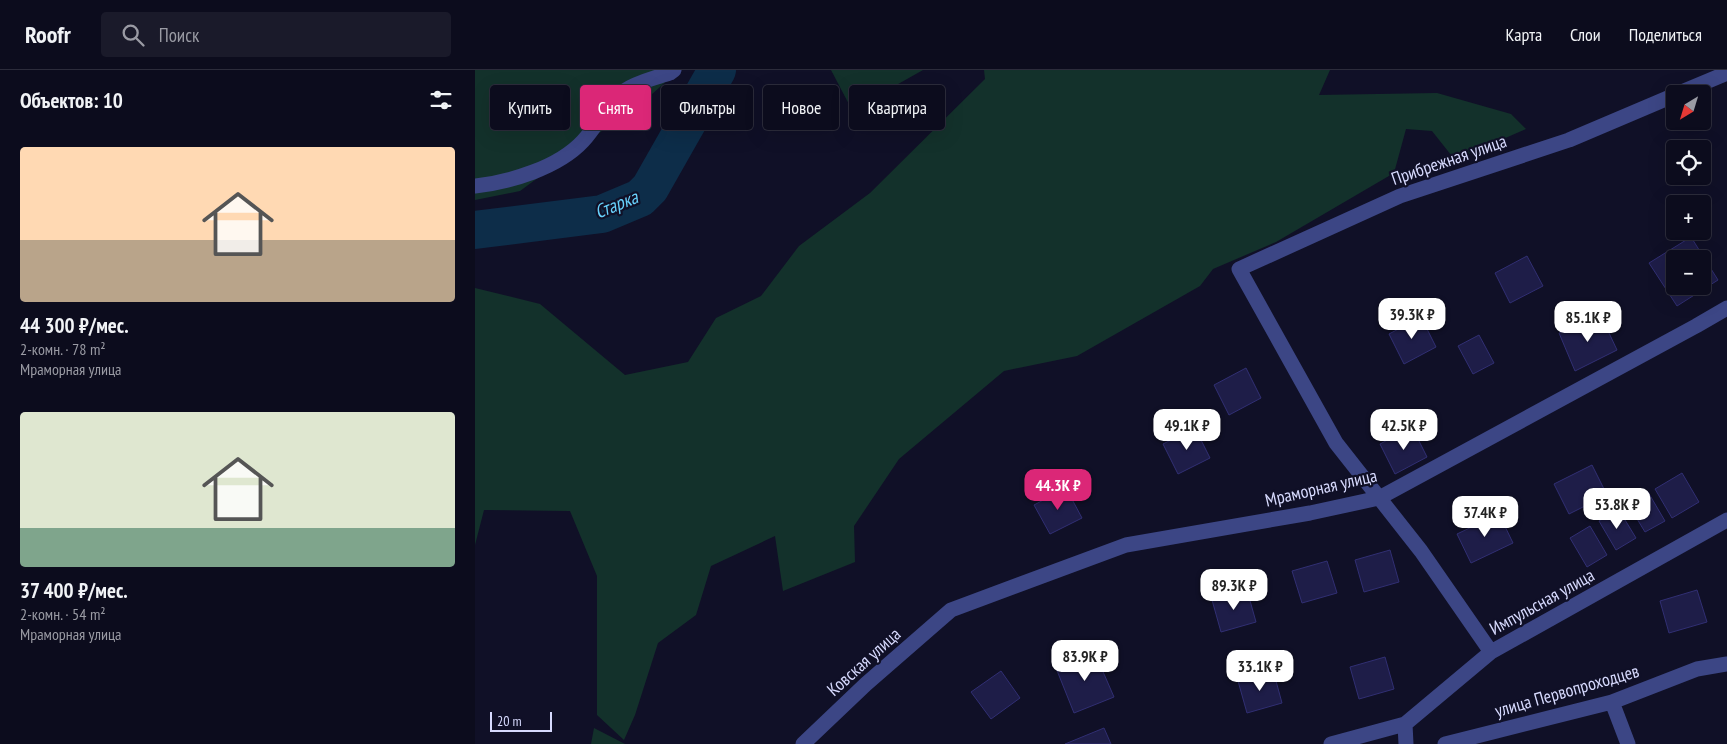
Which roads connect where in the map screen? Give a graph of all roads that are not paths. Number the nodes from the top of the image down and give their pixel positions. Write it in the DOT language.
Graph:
graph roads {
  1 [pos="674,70"];
  2 [pos="1727,73"];
  3 [pos="1698,85"];
  4 [pos="1666,98"];
  5 [pos="475,186"];
  6 [pos="1727,308"];
  7 [pos="1379,498"];
  8 [pos="1727,520"];
  9 [pos="951,610"];
  10 [pos="1491,652"];
  11 [pos="1727,664"];
  12 [pos="1612,702"];
  13 [pos="1405,724"];
  14 [pos="803,744"];
  15 [pos="1331,744"];
  16 [pos="1405,744"];
  17 [pos="1445,744"];
  18 [pos="1628,744"];
  1 -- 5 [label="street"];
  2 -- 3 [label="street, Прибрежная улица"];
  4 -- 7 [label="street, Прибрежная улица"];
  6 -- 7 [label="street, Мраморная улица"];
  7 -- 9 [label="street, Мраморная улица"];
  7 -- 10 [label="street"];
  8 -- 10 [label="street, Импульсная улица"];
  9 -- 14 [label="street, Ковская улица"];
  10 -- 13 [label="street, Импульсная улица"];
  11 -- 12 [label="street, улица Первопроходцев"];
  12 -- 17 [label="street, улица Первопроходцев"];
  12 -- 18 [label="street"];
  13 -- 15 [label="street"];
  13 -- 16 [label="street"];
}
